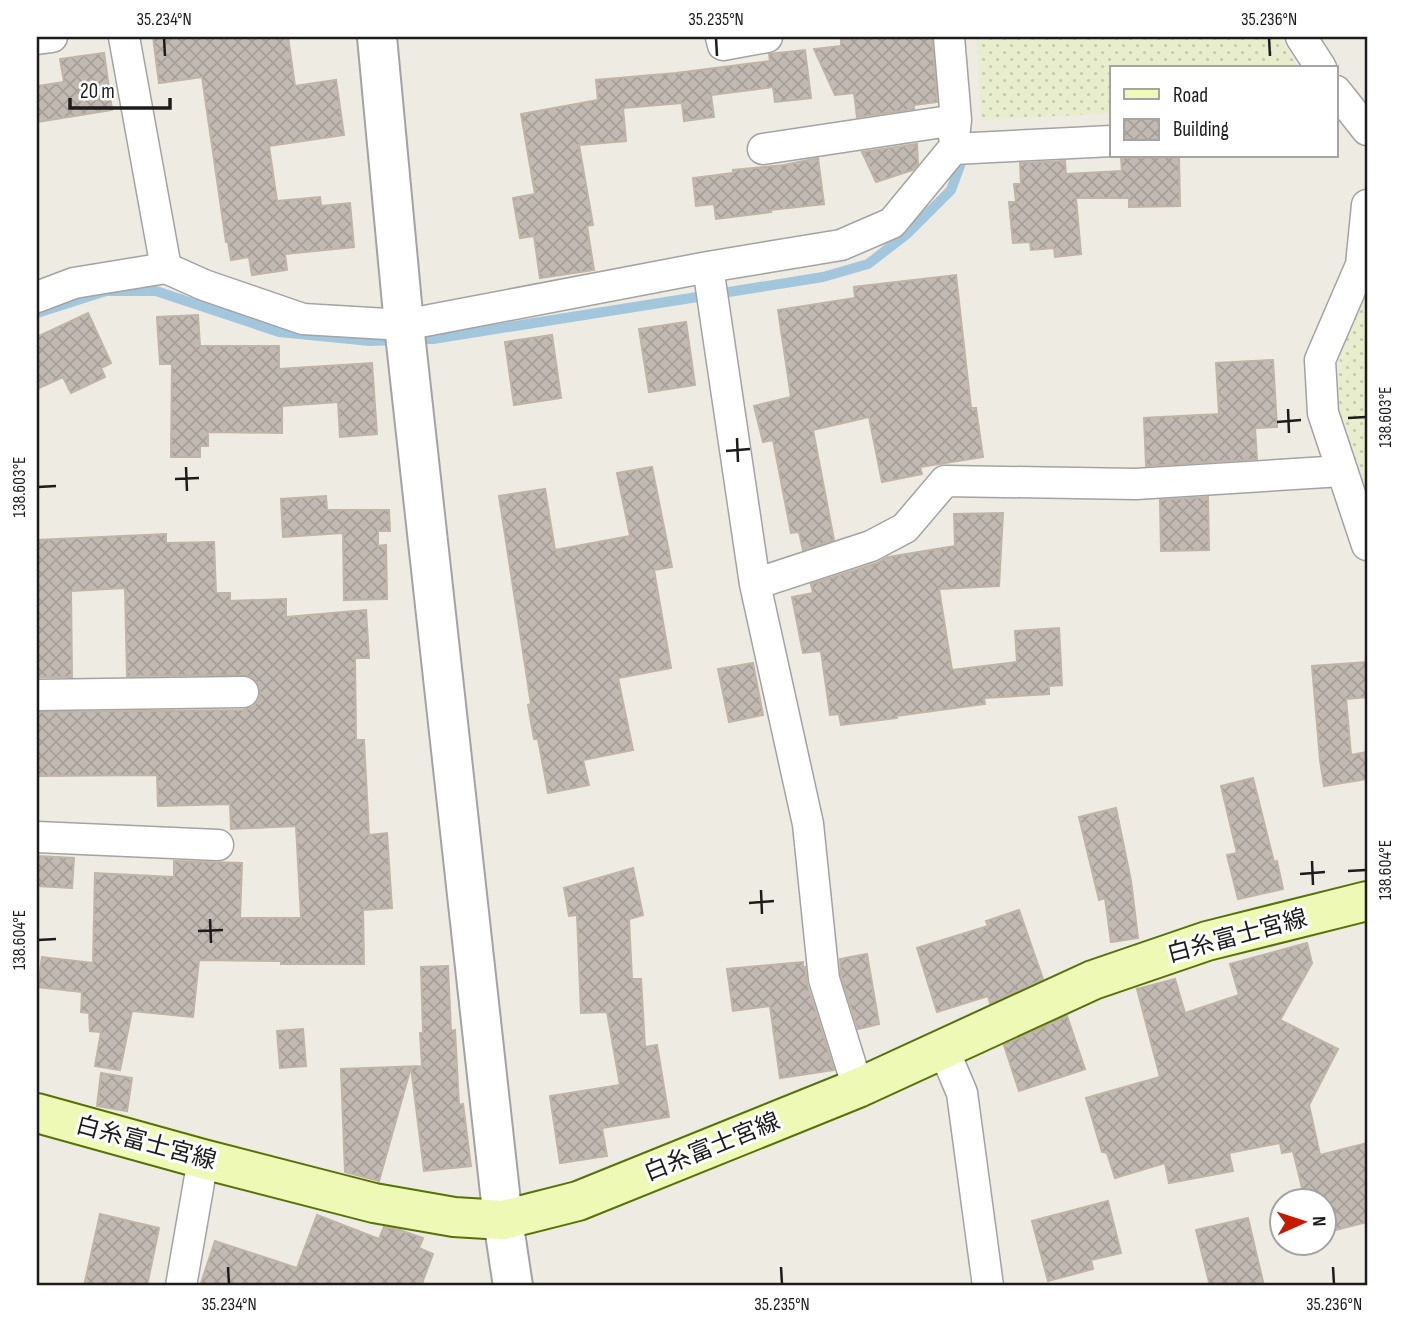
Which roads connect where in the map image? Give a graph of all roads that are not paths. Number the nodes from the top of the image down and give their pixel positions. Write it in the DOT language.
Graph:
graph roads {
  1 [pos="52,37"];
  2 [pos="124,37"];
  3 [pos="377,37"];
  4 [pos="721,37"];
  5 [pos="767,37"];
  6 [pos="949,37"];
  7 [pos="1301,37"];
  8 [pos="37,40"];
  9 [pos="1320,66"];
  10 [pos="1338,94"];
  11 [pos="1367,130"];
  12 [pos="955,134"];
  13 [pos="1110,141"];
  14 [pos="763,149"];
  15 [pos="1367,205"];
  16 [pos="708,267"];
  17 [pos="166,268"];
  18 [pos="37,296"];
  19 [pos="404,325"];
  20 [pos="1342,471"];
  21 [pos="1367,545"];
  22 [pos="755,584"];
  23 [pos="243,692"];
  24 [pos="37,695"];
  25 [pos="37,837"];
  26 [pos="218,845"];
  27 [pos="1367,901"];
  28 [pos="943,1048"];
  29 [pos="858,1088"];
  30 [pos="37,1113"];
  31 [pos="203,1159"];
  32 [pos="503,1220"];
  33 [pos="181,1286"];
  34 [pos="513,1286"];
  35 [pos="988,1286"];
  1 -- 8 [label="street"];
  2 -- 17 [label="street"];
  3 -- 19 [label="street"];
  4 -- 5 [label="street"];
  6 -- 12 [label="street"];
  7 -- 9 [label="street"];
  10 -- 11 [label="street"];
  12 -- 13 [label="street"];
  12 -- 14 [label="street"];
  12 -- 16 [label="street"];
  15 -- 20 [label="street"];
  16 -- 19 [label="street"];
  16 -- 22 [label="street"];
  17 -- 18 [label="street"];
  17 -- 19 [label="street"];
  19 -- 32 [label="street"];
  20 -- 21 [label="street"];
  20 -- 22 [label="street"];
  22 -- 29 [label="street"];
  23 -- 24 [label="street"];
  25 -- 26 [label="street"];
  27 -- 28 [label="main road, 白糸富士宮線"];
  28 -- 29 [label="main road, 白糸富士宮線"];
  28 -- 35 [label="street"];
  29 -- 32 [label="main road, 白糸富士宮線"];
  30 -- 31 [label="main road, 白糸富士宮線"];
  31 -- 32 [label="main road, 白糸富士宮線"];
  31 -- 33 [label="street"];
  32 -- 34 [label="street"];
}
